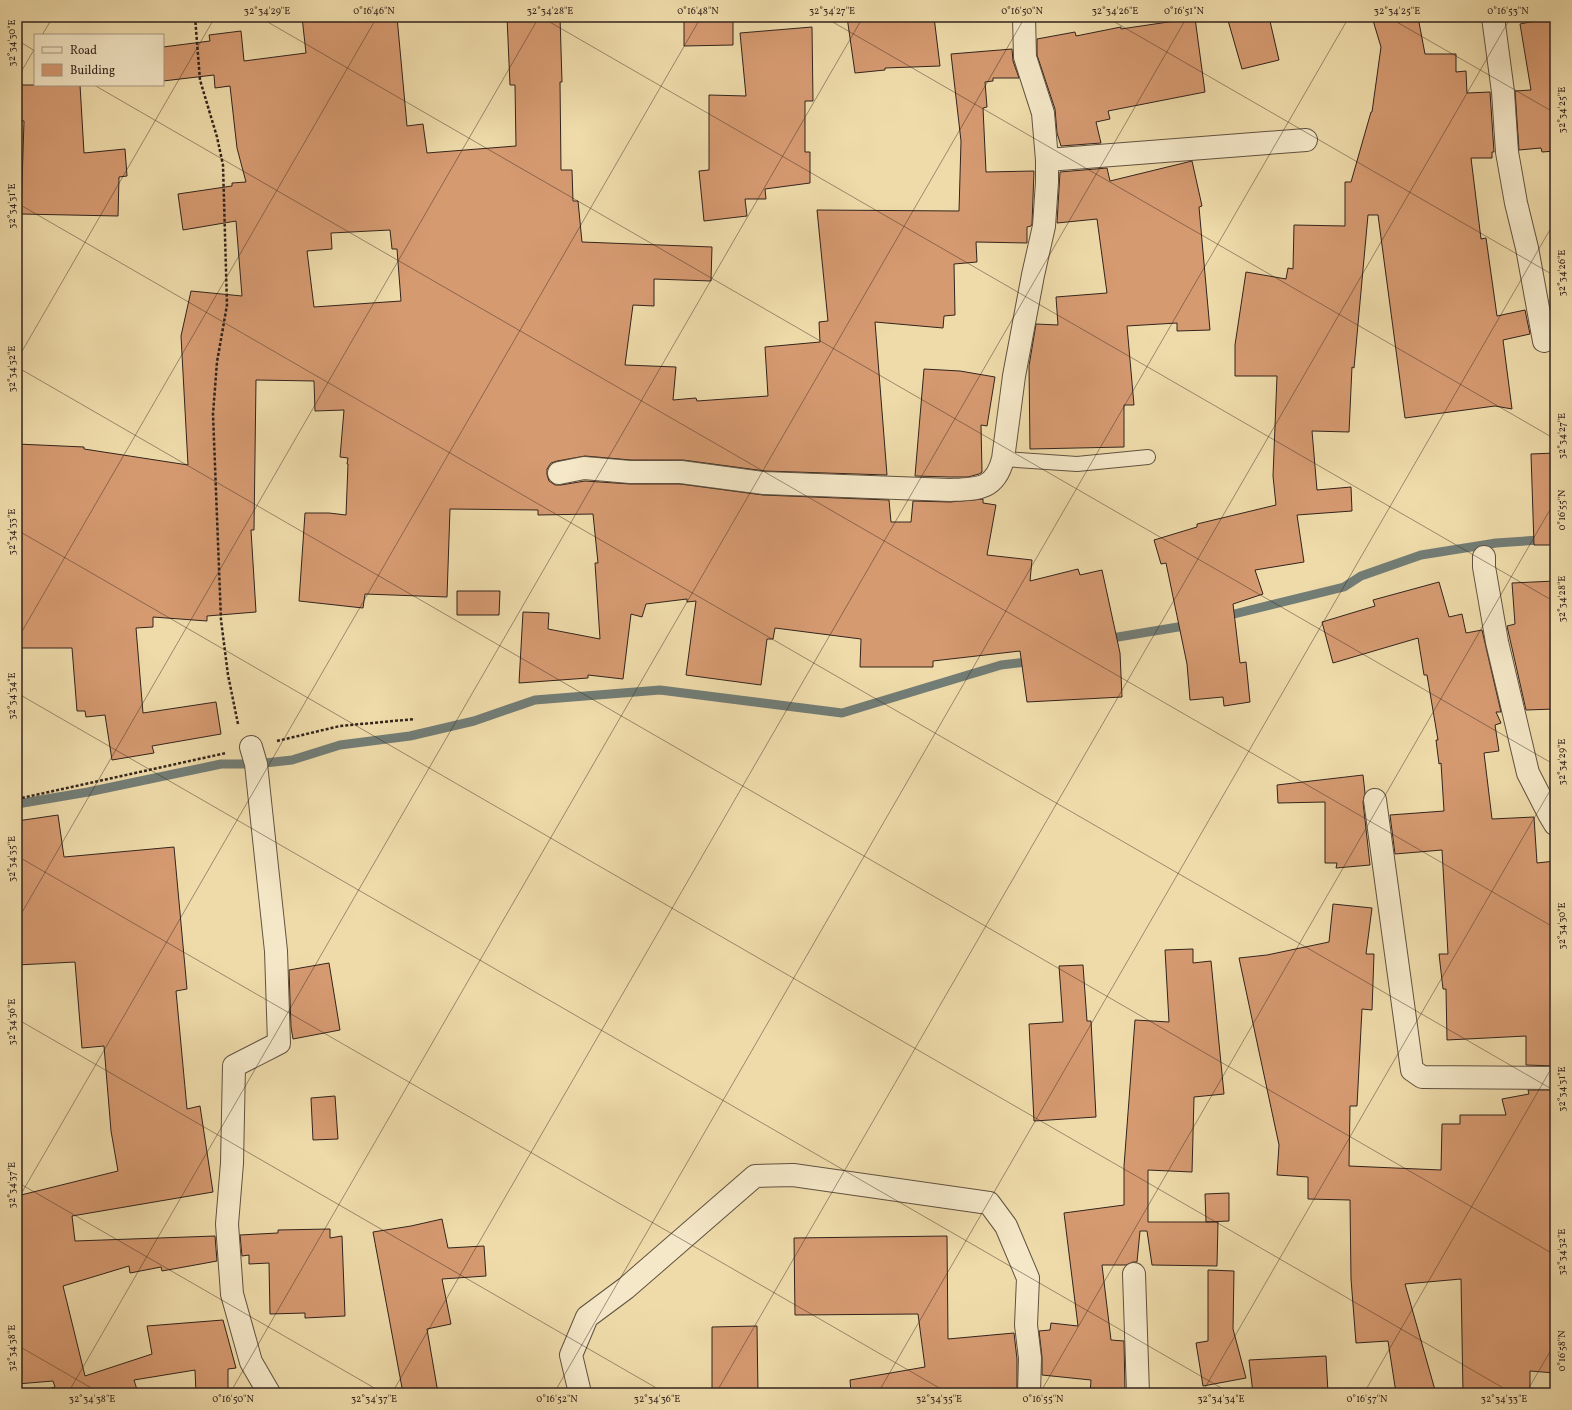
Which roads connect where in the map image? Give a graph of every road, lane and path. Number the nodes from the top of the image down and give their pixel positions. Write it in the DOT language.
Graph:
graph roads {
  1 [pos="195,17"];
  2 [pos="1024,17"];
  3 [pos="1493,17"];
  4 [pos="1306,140"];
  5 [pos="1047,160"];
  6 [pos="1544,341"];
  7 [pos="1148,457"];
  8 [pos="1003,459"];
  9 [pos="559,473"];
  10 [pos="1484,557"];
  11 [pos="415,719"];
  12 [pos="247,748"];
  13 [pos="17,799"];
  14 [pos="1375,800"];
  15 [pos="1555,824"];
  16 [pos="1555,1078"];
  17 [pos="1134,1274"];
  18 [pos="269,1393"];
  19 [pos="580,1393"];
  20 [pos="1029,1393"];
  21 [pos="1138,1393"];
  1 -- 12 [label="path"];
  2 -- 5 [label="street"];
  3 -- 6 [label="street"];
  4 -- 5 [label="street"];
  5 -- 8 [label="street"];
  7 -- 8 [label="lane"];
  8 -- 9 [label="street"];
  10 -- 15 [label="street"];
  11 -- 12 [label="path"];
  12 -- 13 [label="path"];
  12 -- 18 [label="street"];
  14 -- 16 [label="street"];
  17 -- 21 [label="street"];
  19 -- 20 [label="street"];
}
